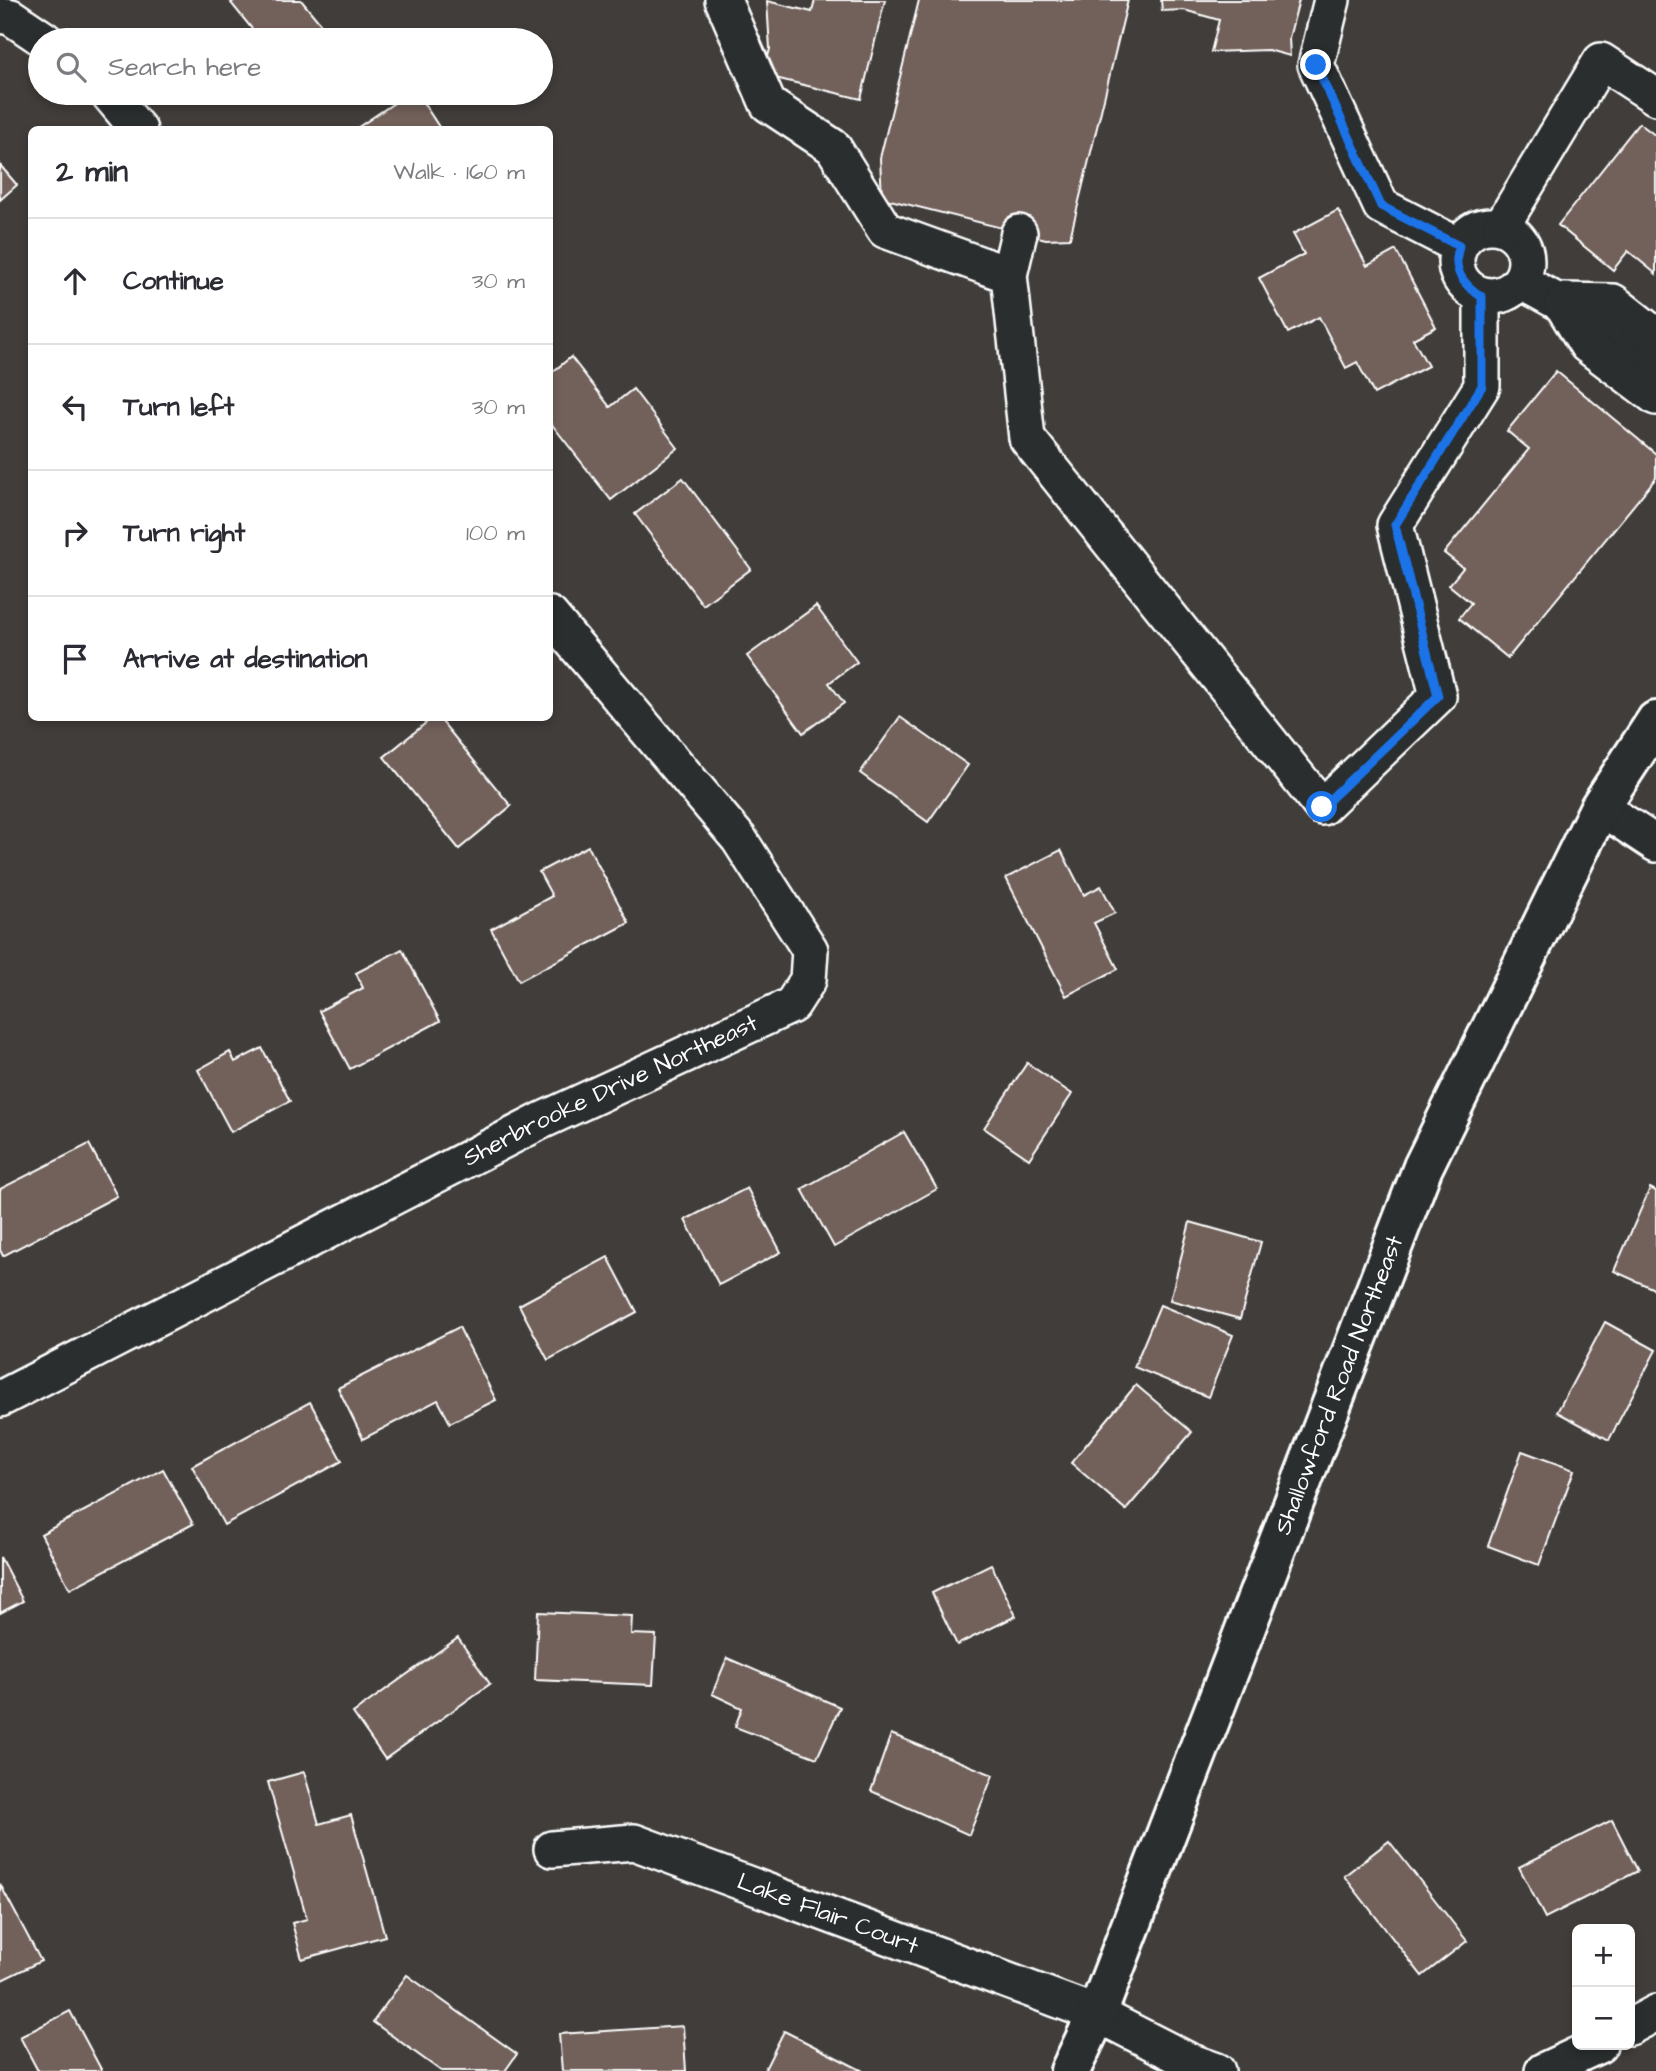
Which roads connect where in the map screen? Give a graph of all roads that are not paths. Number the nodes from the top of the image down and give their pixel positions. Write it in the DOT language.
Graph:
graph roads {
  1 [pos="723,0"];
  2 [pos="1332,0"];
  3 [pos="0,15"];
  4 [pos="28,28"];
  5 [pos="1656,97"];
  6 [pos="118,105"];
  7 [pos="136,126"];
  8 [pos="1501,227"];
  9 [pos="1019,233"];
  10 [pos="1459,246"];
  11 [pos="1009,275"];
  12 [pos="1520,281"];
  13 [pos="1482,297"];
  14 [pos="1560,301"];
  15 [pos="1656,336"];
  16 [pos="1656,367"];
  17 [pos="1656,397"];
  18 [pos="553,619"];
  19 [pos="1656,721"];
  20 [pos="1600,807"];
  21 [pos="1656,844"];
  22 [pos="0,1399"];
  23 [pos="552,1849"];
  24 [pos="1656,2013"];
  25 [pos="1097,2014"];
  26 [pos="1635,2024"];
  27 [pos="1588,2050"];
  28 [pos="1070,2071"];
  29 [pos="1217,2071"];
  30 [pos="1543,2071"];
  1 -- 11 [label="street"];
  2 -- 10 [label="street"];
  3 -- 4 [label="street"];
  5 -- 8 [label="street"];
  6 -- 7 [label="street"];
  8 -- 10 [label="street"];
  8 -- 12 [label="street"];
  9 -- 11 [label="street"];
  10 -- 13 [label="street"];
  11 -- 13 [label="street"];
  12 -- 13 [label="street"];
  12 -- 14 [label="street"];
  14 -- 15 [label="street"];
  14 -- 16 [label="street"];
  14 -- 17 [label="street"];
  18 -- 22 [label="street, Sherbrooke Drive Northeast"];
  19 -- 20 [label="street, Shallowford Road Northeast"];
  20 -- 21 [label="street"];
  20 -- 25 [label="street, Shallowford Road Northeast"];
  23 -- 25 [label="street, Lake Flair Court"];
  24 -- 26 [label="street"];
  25 -- 28 [label="street, Shallowford Road Northeast"];
  25 -- 29 [label="street, Lake Flair Court"];
  27 -- 30 [label="street"];
}
